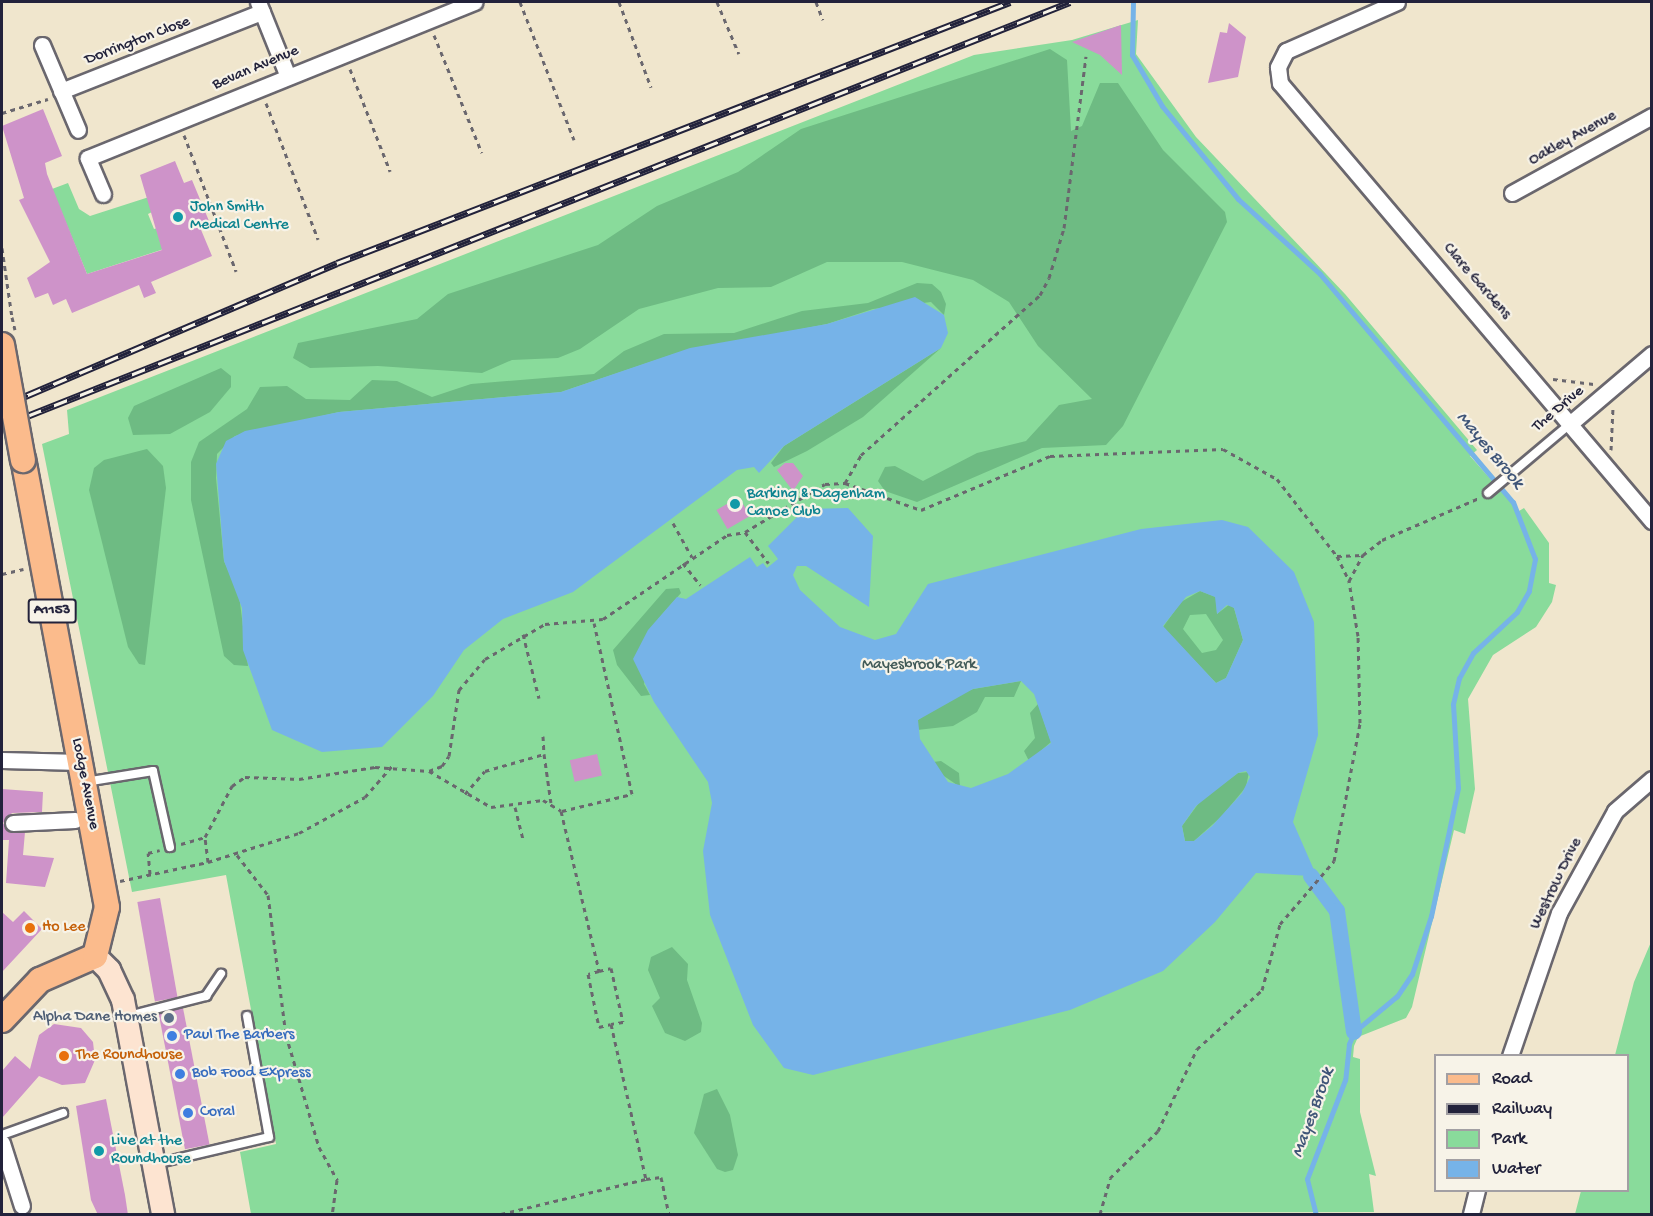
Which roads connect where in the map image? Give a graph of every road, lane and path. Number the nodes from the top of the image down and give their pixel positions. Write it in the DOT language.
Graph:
graph roads {
  1 [pos="475,2"];
  2 [pos="520,2"];
  3 [pos="619,2"];
  4 [pos="717,2"];
  5 [pos="816,2"];
  6 [pos="1397,2"];
  7 [pos="260,7"];
  8 [pos="428,20"];
  9 [pos="823,20"];
  10 [pos="42,45"];
  11 [pos="343,52"];
  12 [pos="739,54"];
  13 [pos="1086,56"];
  14 [pos="287,74"];
  15 [pos="259,87"];
  16 [pos="651,87"];
  17 [pos="61,91"];
  18 [pos="1652,116"];
  19 [pos="178,121"];
  20 [pos="78,130"];
  21 [pos="574,140"];
  22 [pos="482,153"];
  23 [pos="390,171"];
  24 [pos="1512,193"];
  25 [pos="103,194"];
  26 [pos="318,239"];
  27 [pos="2,248"];
  28 [pos="236,271"];
  29 [pos="12,317"];
  30 [pos="2,345"];
  31 [pos="1652,354"];
  32 [pos="1543,387"];
  33 [pos="1605,394"];
  34 [pos="1621,400"];
  35 [pos="1572,422"];
  36 [pos="1604,461"];
  37 [pos="845,483"];
  38 [pos="1488,493"];
  39 [pos="1652,521"];
  40 [pos="673,523"];
  41 [pos="745,532"];
  42 [pos="1363,555"];
  43 [pos="1337,556"];
  44 [pos="692,557"];
  45 [pos="683,562"];
  46 [pos="768,563"];
  47 [pos="21,569"];
  48 [pos="2,574"];
  49 [pos="1349,581"];
  50 [pos="700,585"];
  51 [pos="594,623"];
  52 [pos="523,634"];
  53 [pos="539,698"];
  54 [pos="543,736"];
  55 [pos="544,754"];
  56 [pos="2,760"];
  57 [pos="392,766"];
  58 [pos="429,771"];
  59 [pos="82,772"];
  60 [pos="1652,779"];
  61 [pos="465,794"];
  62 [pos="551,803"];
  63 [pos="515,806"];
  64 [pos="561,811"];
  65 [pos="75,820"];
  66 [pos="13,822"];
  67 [pos="205,837"];
  68 [pos="523,840"];
  69 [pos="170,847"];
  70 [pos="237,855"];
  71 [pos="208,862"];
  72 [pos="150,874"];
  73 [pos="107,907"];
  74 [pos="95,956"];
  75 [pos="599,971"];
  76 [pos="221,974"];
  77 [pos="246,1016"];
  78 [pos="126,1017"];
  79 [pos="2,1020"];
  80 [pos="611,1024"];
  81 [pos="1511,1054"];
  82 [pos="63,1113"];
  83 [pos="2,1135"];
  84 [pos="2,1143"];
  85 [pos="154,1165"];
  86 [pos="646,1179"];
  87 [pos="1477,1192"];
  88 [pos="22,1206"];
  89 [pos="163,1215"];
  90 [pos="332,1215"];
  91 [pos="501,1215"];
  92 [pos="669,1215"];
  93 [pos="1100,1215"];
  94 [pos="1471,1215"];
  1 -- 8 [label="street, Bevan Avenue"];
  2 -- 21 [label="path"];
  3 -- 16 [label="path"];
  4 -- 12 [label="path"];
  5 -- 9 [label="path"];
  6 -- 32 [label="street, Clare Gardens"];
  7 -- 14 [label="street"];
  7 -- 17 [label="street, Dorrington Close"];
  8 -- 11 [label="street, Bevan Avenue"];
  8 -- 22 [label="path"];
  10 -- 17 [label="street"];
  11 -- 14 [label="street, Bevan Avenue"];
  11 -- 23 [label="path"];
  13 -- 37 [label="path"];
  14 -- 15 [label="street, Bevan Avenue"];
  15 -- 19 [label="street, Bevan Avenue"];
  15 -- 26 [label="path"];
  17 -- 20 [label="street"];
  18 -- 24 [label="street, Oakley Avenue"];
  19 -- 25 [label="street, Bevan Avenue"];
  19 -- 28 [label="path"];
  27 -- 29 [label="path"];
  30 -- 59 [label="main road, Lodge Avenue / A1153, bridge"];
  31 -- 33 [label="street, The Drive"];
  32 -- 33 [label="path"];
  32 -- 35 [label="street, Clare Gardens"];
  33 -- 35 [label="street, The Drive"];
  34 -- 36 [label="path"];
  35 -- 36 [label="street, Clare Gardens"];
  35 -- 38 [label="lane, The Drive"];
  36 -- 39 [label="street, Clare Gardens"];
  37 -- 41 [label="path"];
  37 -- 43 [label="path"];
  38 -- 42 [label="path"];
  40 -- 44 [label="path"];
  41 -- 44 [label="path"];
  41 -- 46 [label="path"];
  42 -- 43 [label="path"];
  42 -- 49 [label="path"];
  43 -- 49 [label="path"];
  44 -- 45 [label="path"];
  45 -- 50 [label="path"];
  45 -- 51 [label="path"];
  47 -- 48 [label="path"];
  49 -- 93 [label="path"];
  51 -- 52 [label="path"];
  51 -- 64 [label="path"];
  52 -- 53 [label="path"];
  52 -- 58 [label="path"];
  54 -- 55 [label="path"];
  55 -- 61 [label="path"];
  55 -- 62 [label="path"];
  56 -- 59 [label="street"];
  57 -- 58 [label="path"];
  57 -- 67 [label="path"];
  57 -- 70 [label="path"];
  58 -- 61 [label="path"];
  59 -- 69 [label="lane"];
  59 -- 73 [label="main road, Lodge Avenue / A1153"];
  60 -- 81 [label="street, Westrow Drive"];
  61 -- 63 [label="path"];
  62 -- 63 [label="path"];
  62 -- 64 [label="path"];
  63 -- 68 [label="path"];
  64 -- 75 [label="path"];
  65 -- 66 [label="street"];
  67 -- 69 [label="path"];
  67 -- 71 [label="path"];
  69 -- 72 [label="path"];
  70 -- 71 [label="path"];
  70 -- 90 [label="path"];
  71 -- 72 [label="path"];
  72 -- 73 [label="path"];
  73 -- 74 [label="main road, Lodge Avenue / A1153"];
  74 -- 78 [label="street"];
  74 -- 79 [label="main road"];
  75 -- 80 [label="path"];
  75 -- 80 [label="path"];
  76 -- 78 [label="lane"];
  77 -- 85 [label="lane"];
  78 -- 85 [label="street"];
  80 -- 86 [label="path"];
  82 -- 83 [label="lane"];
  84 -- 88 [label="street"];
  85 -- 89 [label="street"];
  86 -- 91 [label="path"];
  86 -- 92 [label="path"];
  87 -- 94 [label="street"];
}
